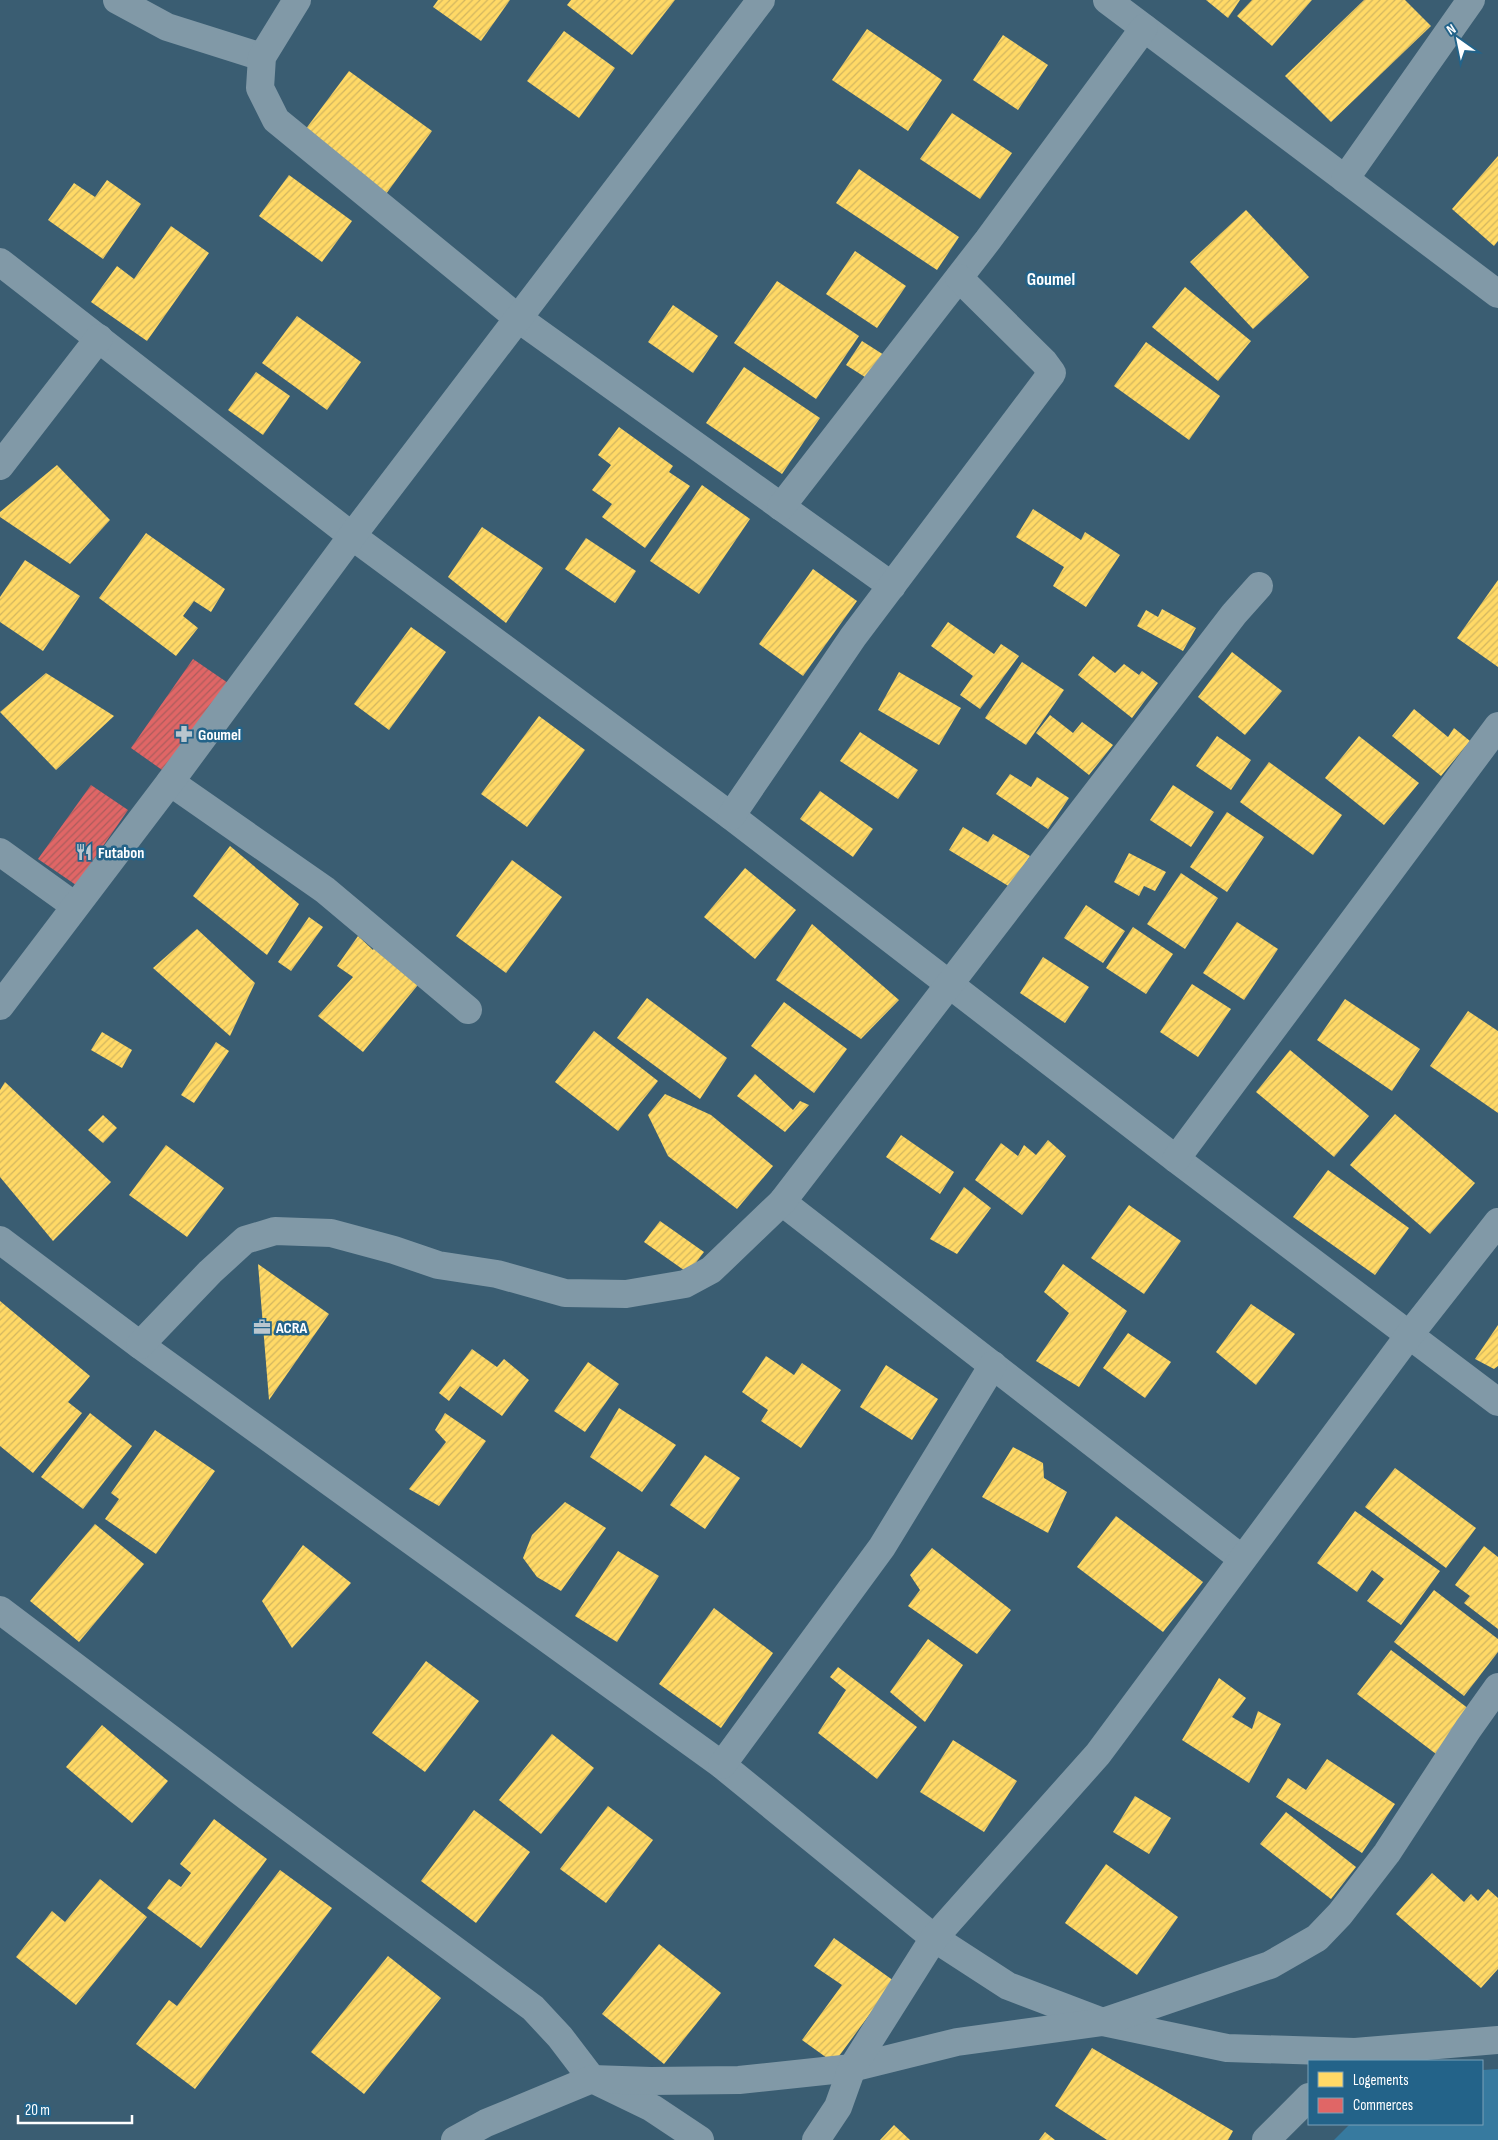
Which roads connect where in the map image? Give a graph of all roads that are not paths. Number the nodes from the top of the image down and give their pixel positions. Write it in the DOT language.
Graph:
graph roads {
  1 [pos="117,0"];
  2 [pos="297,0"];
  3 [pos="762,0"];
  4 [pos="1107,0"];
  5 [pos="1471,0"];
  6 [pos="1144,28"];
  7 [pos="262,57"];
  8 [pos="1345,179"];
  9 [pos="0,262"];
  10 [pos="958,278"];
  11 [pos="1498,294"];
  12 [pos="519,320"];
  13 [pos="99,338"];
  14 [pos="0,466"];
  15 [pos="781,507"];
  16 [pos="352,536"];
  17 [pos="892,586"];
  18 [pos="1259,586"];
  19 [pos="1498,726"];
  20 [pos="170,782"];
  21 [pos="731,816"];
  22 [pos="0,852"];
  23 [pos="75,906"];
  24 [pos="950,983"];
  25 [pos="0,1006"];
  26 [pos="468,1010"];
  27 [pos="1176,1159"];
  28 [pos="782,1202"];
  29 [pos="1498,1222"];
  30 [pos="0,1240"];
  31 [pos="1410,1334"];
  32 [pos="140,1345"];
  33 [pos="993,1365"];
  34 [pos="1498,1402"];
  35 [pos="1241,1558"];
  36 [pos="0,1610"];
  37 [pos="1498,1687"];
  38 [pos="722,1764"];
  39 [pos="934,1938"];
  40 [pos="1104,2022"];
  41 [pos="1498,2040"];
  42 [pos="1350,2057"];
  43 [pos="852,2068"];
  44 [pos="592,2079"];
  45 [pos="1308,2098"];
  46 [pos="455,2140"];
  47 [pos="700,2140"];
  48 [pos="816,2140"];
  49 [pos="1266,2140"];
  1 -- 7 [label="street"];
  2 -- 7 [label="street"];
  3 -- 12 [label="street"];
  4 -- 6 [label="street"];
  5 -- 8 [label="street"];
  6 -- 8 [label="street"];
  6 -- 10 [label="street"];
  7 -- 12 [label="street"];
  8 -- 11 [label="street"];
  9 -- 13 [label="street"];
  10 -- 15 [label="street"];
  10 -- 17 [label="street"];
  12 -- 15 [label="street"];
  12 -- 16 [label="street"];
  13 -- 14 [label="street"];
  13 -- 16 [label="street"];
  15 -- 17 [label="street"];
  16 -- 20 [label="street"];
  16 -- 21 [label="street"];
  17 -- 21 [label="street"];
  18 -- 24 [label="street"];
  19 -- 27 [label="street"];
  20 -- 23 [label="street"];
  20 -- 26 [label="street"];
  21 -- 24 [label="street"];
  22 -- 23 [label="street"];
  23 -- 25 [label="street"];
  24 -- 27 [label="street"];
  24 -- 28 [label="street"];
  27 -- 31 [label="street"];
  28 -- 32 [label="street"];
  28 -- 33 [label="street"];
  29 -- 31 [label="street"];
  30 -- 32 [label="street"];
  31 -- 34 [label="street"];
  31 -- 35 [label="street"];
  32 -- 38 [label="street"];
  33 -- 35 [label="street"];
  33 -- 38 [label="street"];
  35 -- 39 [label="street"];
  36 -- 44 [label="street"];
  37 -- 40 [label="street"];
  38 -- 39 [label="street"];
  39 -- 40 [label="street"];
  39 -- 43 [label="street"];
  40 -- 42 [label="street"];
  40 -- 43 [label="street"];
  41 -- 42 [label="street"];
  43 -- 44 [label="street"];
  43 -- 48 [label="street"];
  44 -- 46 [label="street"];
  44 -- 47 [label="street"];
  45 -- 49 [label="street"];
}
